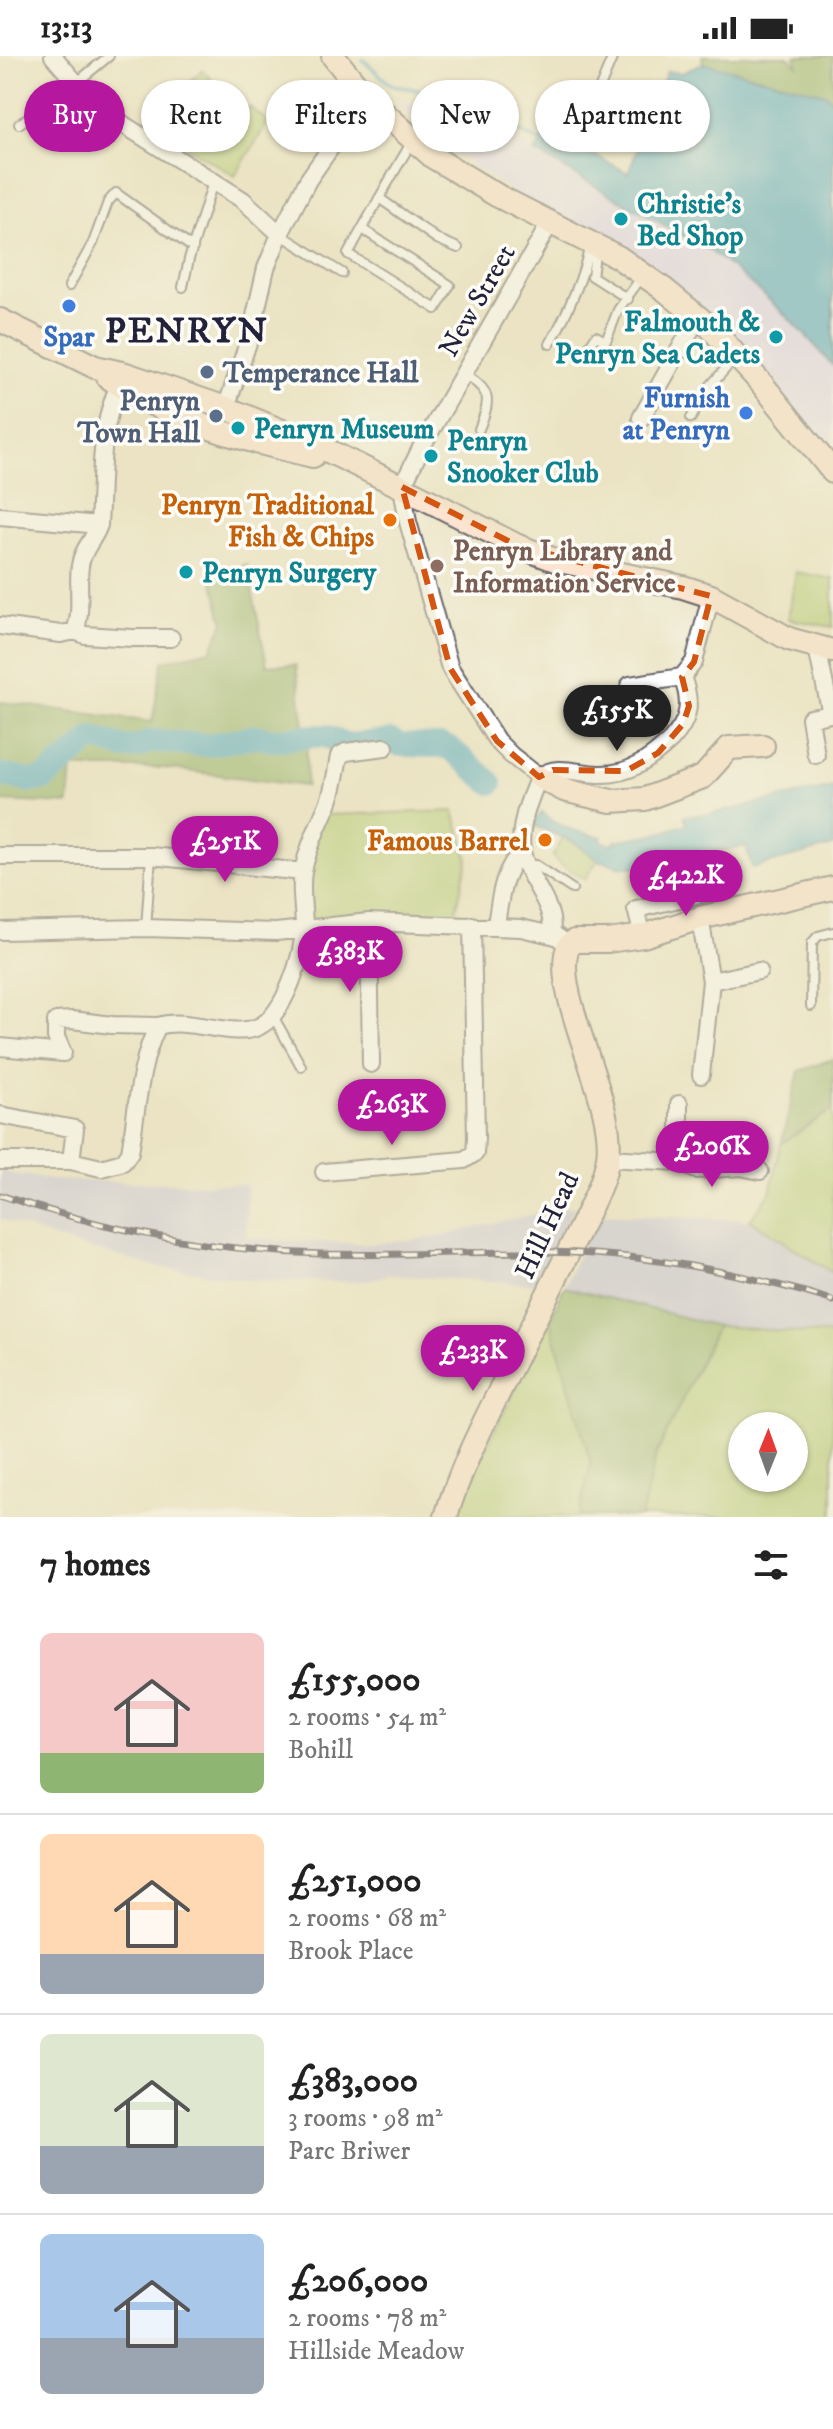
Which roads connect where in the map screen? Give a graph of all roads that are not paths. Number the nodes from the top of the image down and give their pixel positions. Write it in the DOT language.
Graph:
graph roads {
  1 [pos="53,56"];
  2 [pos="109,56"];
  3 [pos="333,56"];
  4 [pos="613,56"];
  5 [pos="73,80"];
  6 [pos="80,80"];
  7 [pos="352,80"];
  8 [pos="603,80"];
  9 [pos="24,120"];
  10 [pos="395,123"];
  11 [pos="19,124"];
  12 [pos="125,126"];
  13 [pos="411,137"];
  14 [pos="411,142"];
  15 [pos="328,152"];
  16 [pos="427,152"];
  17 [pos="213,182"];
  18 [pos="379,198"];
  19 [pos="550,223"];
  20 [pos="362,229"];
  21 [pos="280,234"];
  22 [pos="593,245"];
  23 [pos="193,248"];
  24 [pos="458,248"];
  25 [pos="342,273"];
  26 [pos="643,275"];
  27 [pos="69,286"];
  28 [pos="183,287"];
  29 [pos="628,299"];
  30 [pos="698,317"];
  31 [pos="0,320"];
  32 [pos="550,344"];
  33 [pos="583,356"];
  34 [pos="737,356"];
  35 [pos="95,367"];
  36 [pos="463,374"];
  37 [pos="119,385"];
  38 [pos="226,408"];
  39 [pos="641,418"];
  40 [pos="691,418"];
  41 [pos="479,429"];
  42 [pos="350,463"];
  43 [pos="833,472"];
  44 [pos="402,487"];
  45 [pos="0,516"];
  46 [pos="99,525"];
  47 [pos="711,596"];
  48 [pos="0,626"];
  49 [pos="75,631"];
  50 [pos="171,638"];
  51 [pos="825,650"];
  52 [pos="682,677"];
  53 [pos="630,685"];
  54 [pos="832,714"];
  55 [pos="763,746"];
  56 [pos="385,747"];
  57 [pos="816,755"];
  58 [pos="539,777"];
  59 [pos="0,856"];
  60 [pos="151,856"];
  61 [pos="524,859"];
  62 [pos="303,872"];
  63 [pos="833,888"];
  64 [pos="572,889"];
  65 [pos="714,891"];
  66 [pos="700,918"];
  67 [pos="369,922"];
  68 [pos="472,925"];
  69 [pos="496,925"];
  70 [pos="146,928"];
  71 [pos="304,930"];
  72 [pos="0,931"];
  73 [pos="833,932"];
  74 [pos="643,936"];
  75 [pos="560,939"];
  76 [pos="759,971"];
  77 [pos="711,981"];
  78 [pos="811,1006"];
  79 [pos="273,1016"];
  80 [pos="158,1026"];
  81 [pos="0,1047"];
  82 [pos="371,1064"];
  83 [pos="301,1066"];
  84 [pos="701,1075"];
  85 [pos="679,1104"];
  86 [pos="0,1115"];
  87 [pos="608,1158"];
  88 [pos="0,1161"];
  89 [pos="71,1161"];
  90 [pos="679,1162"];
  91 [pos="760,1171"];
  92 [pos="324,1172"];
  93 [pos="446,1517"];
  1 -- 5 [label="street"];
  2 -- 6 [label="lane"];
  3 -- 7 [label="street"];
  4 -- 8 [label="lane"];
  9 -- 11 [label="lane"];
  10 -- 13 [label="street"];
  12 -- 17 [label="street"];
  14 -- 18 [label="lane"];
  15 -- 21 [label="street"];
  16 -- 19 [label="street"];
  17 -- 21 [label="street"];
  17 -- 23 [label="lane"];
  18 -- 20 [label="lane"];
  18 -- 24 [label="lane"];
  19 -- 22 [label="street"];
  19 -- 36 [label="street, New Street"];
  20 -- 20 [label="lane"];
  21 -- 25 [label="lane"];
  21 -- 38 [label="street"];
  22 -- 26 [label="street"];
  22 -- 29 [label="lane"];
  22 -- 32 [label="lane"];
  23 -- 27 [label="lane"];
  23 -- 28 [label="lane"];
  26 -- 29 [label="lane"];
  26 -- 30 [label="street"];
  29 -- 33 [label="lane"];
  30 -- 34 [label="street"];
  30 -- 39 [label="street"];
  31 -- 35 [label="street"];
  34 -- 40 [label="lane"];
  34 -- 43 [label="street"];
  35 -- 37 [label="street"];
  35 -- 38 [label="street"];
  36 -- 41 [label="lane"];
  36 -- 44 [label="street, New Street"];
  37 -- 42 [label="street"];
  37 -- 46 [label="street"];
  38 -- 42 [label="street"];
  42 -- 44 [label="street"];
  44 -- 47 [label="street"];
  44 -- 58 [label="street"];
  45 -- 46 [label="street"];
  46 -- 49 [label="street"];
  47 -- 51 [label="street"];
  47 -- 52 [label="street"];
  48 -- 49 [label="street"];
  49 -- 50 [label="street"];
  51 -- 54 [label="street"];
  52 -- 53 [label="street"];
  52 -- 58 [label="street"];
  54 -- 57 [label="street"];
  55 -- 58 [label="street"];
  56 -- 62 [label="street"];
  58 -- 61 [label="street"];
  59 -- 60 [label="street"];
  60 -- 62 [label="street"];
  60 -- 70 [label="lane"];
  61 -- 64 [label="lane"];
  61 -- 69 [label="street"];
  61 -- 75 [label="street"];
  62 -- 71 [label="street"];
  63 -- 66 [label="street"];
  65 -- 74 [label="street"];
  66 -- 74 [label="street"];
  66 -- 77 [label="street"];
  67 -- 68 [label="street"];
  67 -- 71 [label="street"];
  67 -- 82 [label="street"];
  68 -- 69 [label="street"];
  68 -- 92 [label="street"];
  69 -- 75 [label="street"];
  70 -- 71 [label="street"];
  70 -- 72 [label="street"];
  71 -- 79 [label="street"];
  73 -- 78 [label="lane"];
  74 -- 75 [label="street"];
  75 -- 87 [label="street, Hill Head"];
  76 -- 77 [label="street"];
  77 -- 84 [label="street"];
  79 -- 80 [label="street"];
  79 -- 83 [label="lane"];
  80 -- 81 [label="street"];
  80 -- 89 [label="street"];
  85 -- 90 [label="street"];
  86 -- 89 [label="street"];
  87 -- 90 [label="street"];
  87 -- 93 [label="street, Hill Head"];
  88 -- 89 [label="street"];
  90 -- 91 [label="street"];
}
